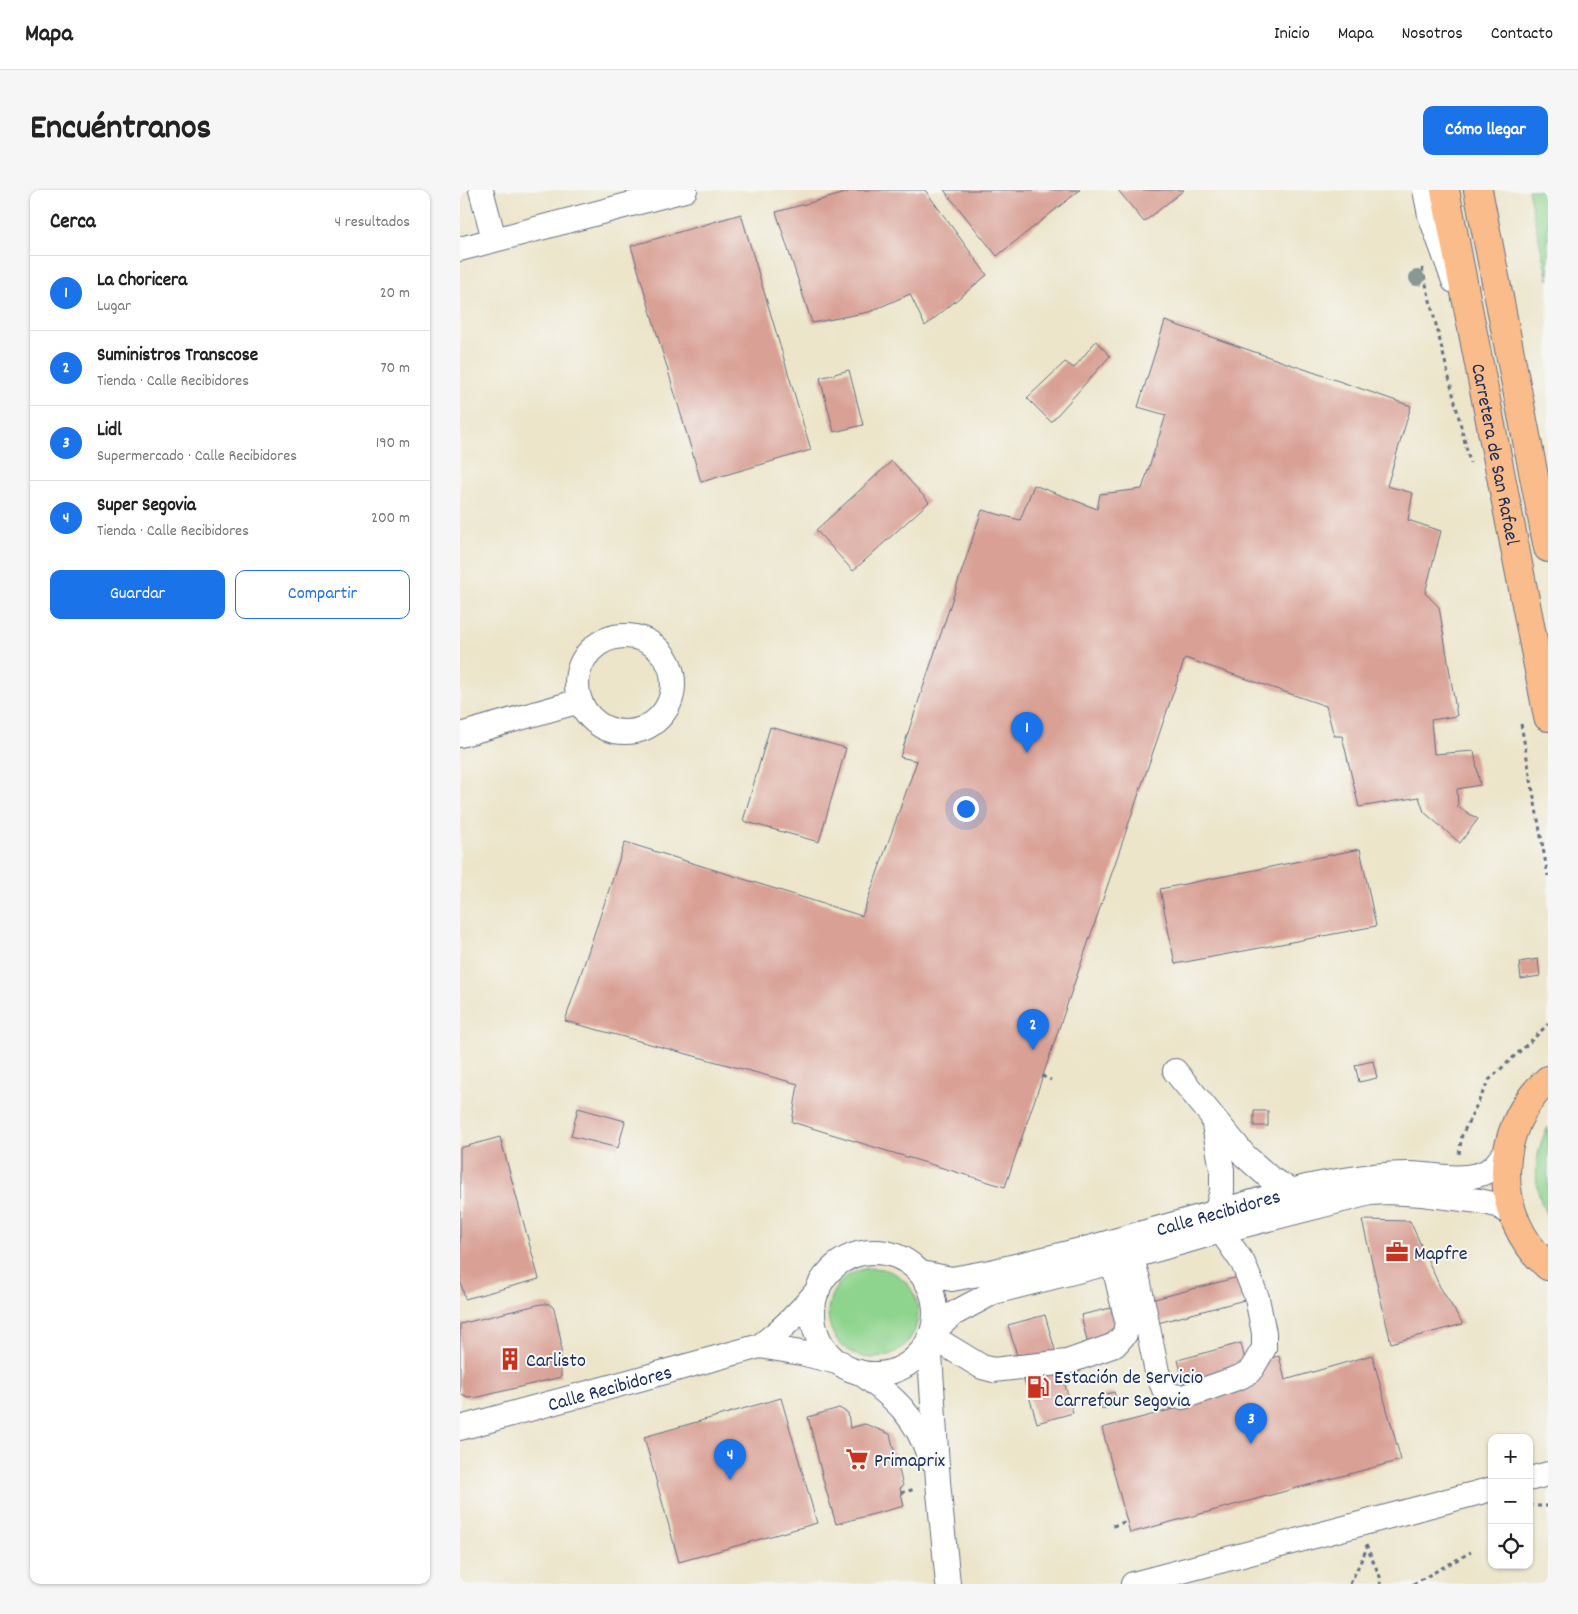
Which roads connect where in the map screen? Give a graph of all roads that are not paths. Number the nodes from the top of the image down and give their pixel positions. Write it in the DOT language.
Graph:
graph roads {
  1 [pos="481,190"];
  2 [pos="685,190"];
  3 [pos="1425,190"];
  4 [pos="1445,190"];
  5 [pos="1478,190"];
  6 [pos="494,239"];
  7 [pos="460,249"];
  8 [pos="1473,334"];
  9 [pos="1548,548"];
  10 [pos="580,701"];
  11 [pos="1548,717"];
  12 [pos="460,735"];
  13 [pos="1175,1071"];
  14 [pos="1548,1080"];
  15 [pos="1213,1117"];
  16 [pos="1508,1148"];
  17 [pos="1292,1191"];
  18 [pos="1512,1214"];
  19 [pos="1218,1222"];
  20 [pos="1122,1259"];
  21 [pos="1548,1266"];
  22 [pos="921,1274"];
  23 [pos="818,1290"];
  24 [pos="931,1336"];
  25 [pos="760,1346"];
  26 [pos="850,1367"];
  27 [pos="460,1428"];
  28 [pos="1548,1474"];
  29 [pos="1533,1478"];
  30 [pos="930,1485"];
  31 [pos="1488,1490"];
  32 [pos="948,1584"];
  33 [pos="1133,1584"];
  1 -- 6 [label="street"];
  2 -- 6 [label="street"];
  3 -- 8 [label="street"];
  4 -- 8 [label="main road, Carretera de San Rafael"];
  5 -- 9 [label="main road, Carretera de San Rafael"];
  6 -- 7 [label="street"];
  8 -- 11 [label="main road, Carretera de San Rafael"];
  10 -- 10 [label="street"];
  10 -- 12 [label="street"];
  13 -- 15 [label="street"];
  14 -- 16 [label="main road"];
  15 -- 17 [label="street"];
  15 -- 19 [label="street"];
  16 -- 17 [label="street, Calle Recibidores"];
  16 -- 18 [label="main road"];
  17 -- 19 [label="street, Calle Recibidores"];
  18 -- 19 [label="street, Calle Recibidores"];
  18 -- 21 [label="main road"];
  19 -- 20 [label="street, Calle Recibidores"];
  19 -- 20 [label="street"];
  19 -- 22 [label="street, Calle Recibidores"];
  20 -- 24 [label="street, Calle Recibidores"];
  20 -- 24 [label="street"];
  22 -- 23 [label="street"];
  22 -- 24 [label="street"];
  23 -- 25 [label="street, Calle Recibidores"];
  23 -- 26 [label="street"];
  24 -- 26 [label="street"];
  24 -- 30 [label="street"];
  25 -- 26 [label="street, Calle Recibidores"];
  25 -- 27 [label="street, Calle Recibidores"];
  26 -- 30 [label="street"];
  28 -- 29 [label="street"];
  30 -- 32 [label="street"];
  31 -- 33 [label="street"];
}
